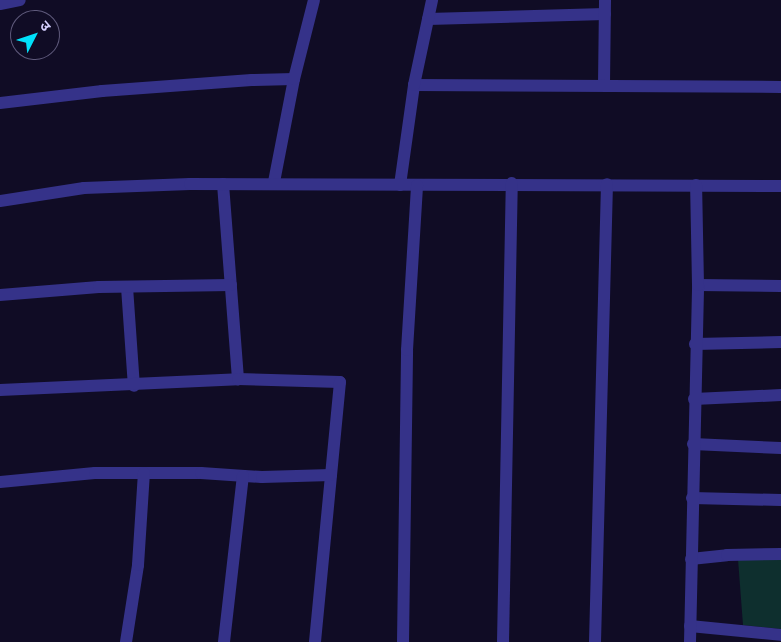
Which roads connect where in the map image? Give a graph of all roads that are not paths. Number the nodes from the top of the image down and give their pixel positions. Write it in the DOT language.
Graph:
graph roads {
  1 [pos="17,0"];
  2 [pos="314,0"];
  3 [pos="432,0"];
  4 [pos="605,0"];
  5 [pos="0,4"];
  6 [pos="605,14"];
  7 [pos="428,19"];
  8 [pos="294,79"];
  9 [pos="604,84"];
  10 [pos="414,85"];
  11 [pos="781,87"];
  12 [pos="0,104"];
  13 [pos="274,182"];
  14 [pos="512,183"];
  15 [pos="222,184"];
  16 [pos="607,184"];
  17 [pos="400,185"];
  18 [pos="417,185"];
  19 [pos="696,185"];
  20 [pos="781,186"];
  21 [pos="0,201"];
  22 [pos="231,285"];
  23 [pos="698,285"];
  24 [pos="781,286"];
  25 [pos="127,287"];
  26 [pos="0,296"];
  27 [pos="781,342"];
  28 [pos="696,344"];
  29 [pos="238,379"];
  30 [pos="134,386"];
  31 [pos="0,390"];
  32 [pos="781,395"];
  33 [pos="694,399"];
  34 [pos="693,444"];
  35 [pos="781,448"];
  36 [pos="144,473"];
  37 [pos="331,475"];
  38 [pos="243,476"];
  39 [pos="0,482"];
  40 [pos="692,498"];
  41 [pos="781,500"];
  42 [pos="781,554"];
  43 [pos="691,559"];
  44 [pos="690,626"];
  45 [pos="781,635"];
  46 [pos="126,642"];
  47 [pos="224,642"];
  48 [pos="315,642"];
  49 [pos="403,642"];
  50 [pos="502,642"];
  51 [pos="596,642"];
  52 [pos="690,642"];
  1 -- 5 [label="street"];
  2 -- 8 [label="street"];
  3 -- 7 [label="street"];
  4 -- 6 [label="street"];
  6 -- 7 [label="street"];
  6 -- 9 [label="street"];
  7 -- 10 [label="street"];
  8 -- 12 [label="street"];
  8 -- 13 [label="street"];
  9 -- 10 [label="street"];
  9 -- 11 [label="street"];
  10 -- 17 [label="street"];
  13 -- 15 [label="street"];
  13 -- 17 [label="street"];
  14 -- 16 [label="street"];
  14 -- 18 [label="street"];
  14 -- 50 [label="street"];
  15 -- 21 [label="street"];
  15 -- 22 [label="street"];
  16 -- 19 [label="street"];
  16 -- 51 [label="street"];
  17 -- 18 [label="street"];
  18 -- 49 [label="street"];
  19 -- 20 [label="street"];
  19 -- 23 [label="street"];
  22 -- 25 [label="street"];
  22 -- 29 [label="street"];
  23 -- 24 [label="street"];
  23 -- 28 [label="street"];
  25 -- 26 [label="street"];
  25 -- 30 [label="street"];
  27 -- 28 [label="street"];
  28 -- 33 [label="street"];
  29 -- 30 [label="street"];
  29 -- 37 [label="street"];
  30 -- 31 [label="street"];
  32 -- 33 [label="street"];
  33 -- 34 [label="street"];
  34 -- 35 [label="street"];
  34 -- 40 [label="street"];
  36 -- 38 [label="street"];
  36 -- 39 [label="street"];
  36 -- 46 [label="street"];
  37 -- 38 [label="street"];
  37 -- 48 [label="street"];
  38 -- 47 [label="street"];
  40 -- 41 [label="street"];
  40 -- 43 [label="street"];
  42 -- 43 [label="street"];
  43 -- 44 [label="street"];
  44 -- 45 [label="street"];
  44 -- 52 [label="street"];
}
